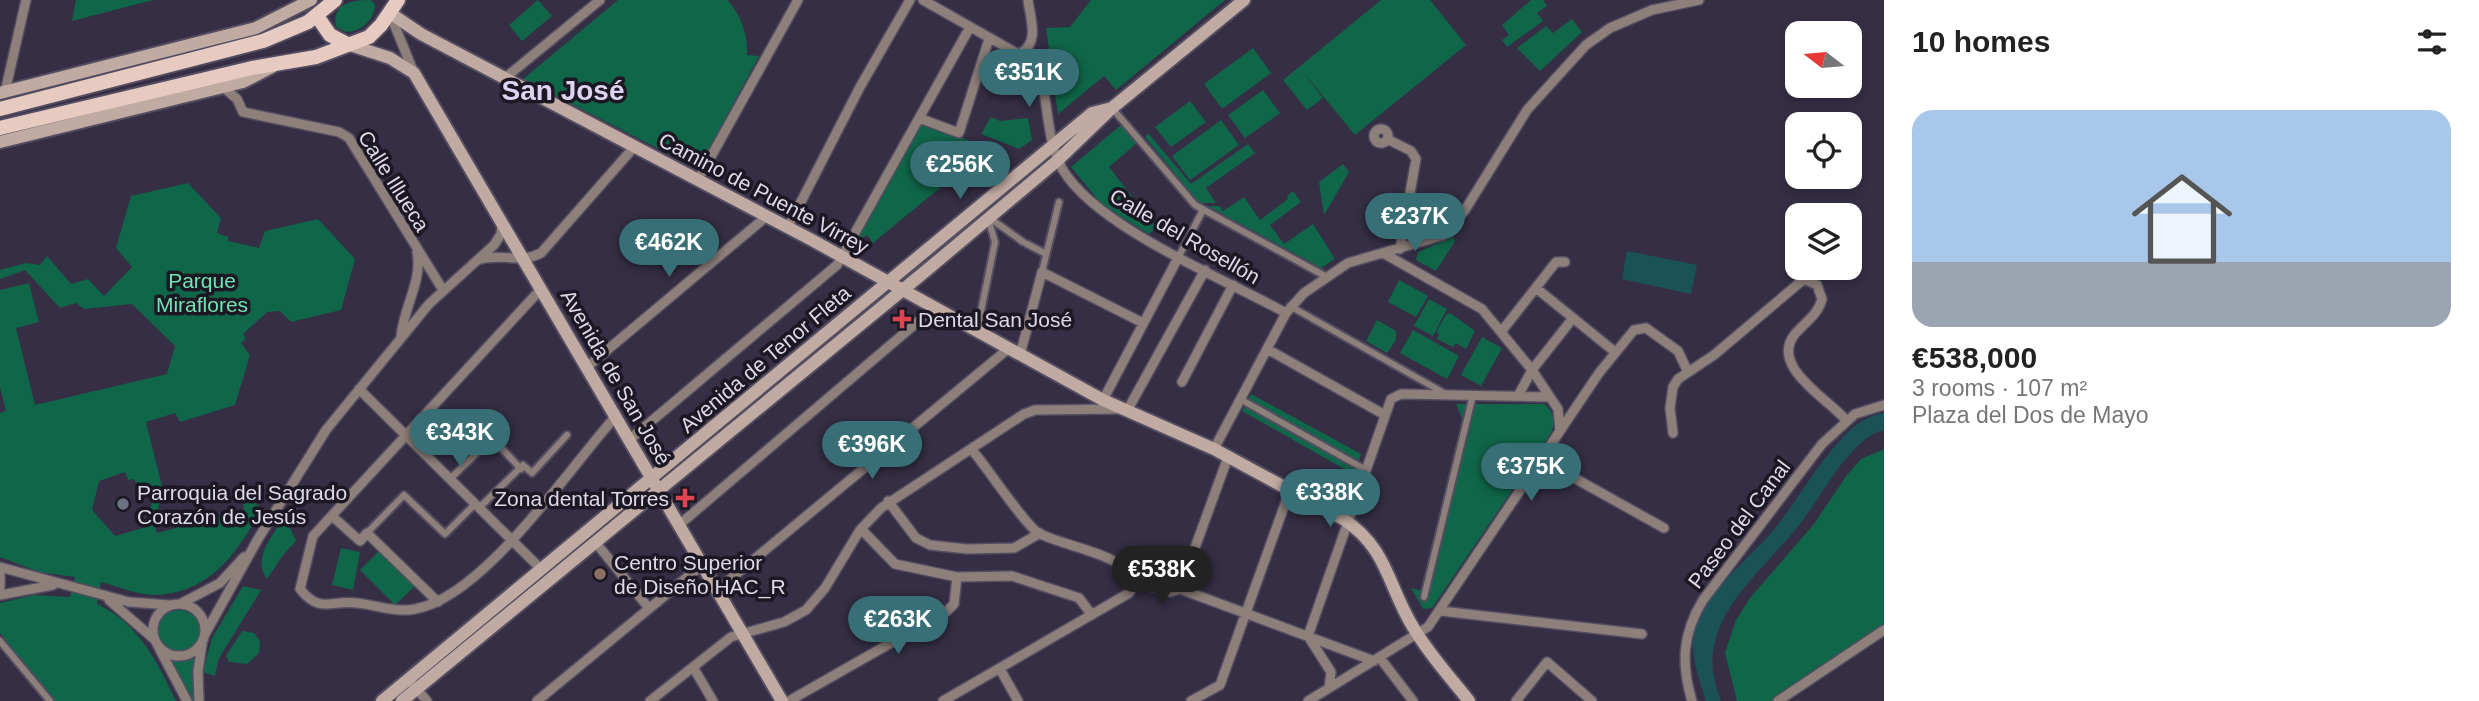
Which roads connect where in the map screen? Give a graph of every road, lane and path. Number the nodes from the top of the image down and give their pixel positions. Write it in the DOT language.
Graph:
graph roads {
  1 [pos="26,0"];
  2 [pos="309,0"];
  3 [pos="335,0"];
  4 [pos="398,0"];
  5 [pos="600,0"];
  6 [pos="798,0"];
  7 [pos="910,0"];
  8 [pos="923,0"];
  9 [pos="1027,0"];
  10 [pos="1244,0"];
  11 [pos="1699,0"];
  12 [pos="387,6"];
  13 [pos="317,16"];
  14 [pos="970,27"];
  15 [pos="989,38"];
  16 [pos="347,44"];
  17 [pos="1024,55"];
  18 [pos="272,66"];
  19 [pos="414,73"];
  20 [pos="505,78"];
  21 [pos="243,82"];
  22 [pos="223,87"];
  23 [pos="3,93"];
  24 [pos="237,99"];
  25 [pos="1112,108"];
  26 [pos="0,109"];
  27 [pos="919,118"];
  28 [pos="0,128"];
  29 [pos="1387,139"];
  30 [pos="0,142"];
  31 [pos="635,146"];
  32 [pos="1053,146"];
  33 [pos="1058,160"];
  34 [pos="698,180"];
  35 [pos="1059,202"];
  36 [pos="1203,210"];
  37 [pos="767,216"];
  38 [pos="502,223"];
  39 [pos="788,227"];
  40 [pos="1411,246"];
  41 [pos="416,247"];
  42 [pos="1400,249"];
  43 [pos="1383,253"];
  44 [pos="1046,254"];
  45 [pos="842,256"];
  46 [pos="1179,256"];
  47 [pos="479,259"];
  48 [pos="524,259"];
  49 [pos="1565,262"];
  50 [pos="1407,265"];
  51 [pos="1205,270"];
  52 [pos="1042,272"];
  53 [pos="433,276"];
  54 [pos="1325,276"];
  55 [pos="1810,280"];
  56 [pos="416,282"];
  57 [pos="888,282"];
  58 [pos="1233,285"];
  59 [pos="1536,288"];
  60 [pos="541,289"];
  61 [pos="902,289"];
  62 [pos="443,290"];
  63 [pos="934,308"];
  64 [pos="1288,310"];
  65 [pos="1573,318"];
  66 [pos="1143,323"];
  67 [pos="977,331"];
  68 [pos="1501,332"];
  69 [pos="401,338"];
  70 [pos="1008,349"];
  71 [pos="1267,349"];
  72 [pos="1615,352"];
  73 [pos="1020,355"];
  74 [pos="587,367"];
  75 [pos="1532,370"];
  76 [pos="1687,370"];
  77 [pos="1182,382"];
  78 [pos="359,389"];
  79 [pos="1447,395"];
  80 [pos="1473,396"];
  81 [pos="1518,396"];
  82 [pos="1549,397"];
  83 [pos="1241,399"];
  84 [pos="1103,400"];
  85 [pos="1884,405"];
  86 [pos="1124,410"];
  87 [pos="1385,415"];
  88 [pos="616,416"];
  89 [pos="1846,420"];
  90 [pos="1560,433"];
  91 [pos="1672,433"];
  92 [pos="567,435"];
  93 [pos="406,436"];
  94 [pos="629,440"];
  95 [pos="1214,449"];
  96 [pos="972,450"];
  97 [pos="1228,457"];
  98 [pos="1542,460"];
  99 [pos="521,469"];
  100 [pos="1366,470"];
  101 [pos="450,480"];
  102 [pos="651,480"];
  103 [pos="1290,490"];
  104 [pos="658,491"];
  105 [pos="888,502"];
  106 [pos="477,506"];
  107 [pos="332,516"];
  108 [pos="1349,523"];
  109 [pos="678,525"];
  110 [pos="1664,528"];
  111 [pos="861,529"];
  112 [pos="368,533"];
  113 [pos="1040,533"];
  114 [pos="258,539"];
  115 [pos="512,540"];
  116 [pos="596,543"];
  117 [pos="702,565"];
  118 [pos="0,568"];
  119 [pos="541,569"];
  120 [pos="957,577"];
  121 [pos="60,584"];
  122 [pos="1137,584"];
  123 [pos="0,589"];
  124 [pos="1180,589"];
  125 [pos="717,590"];
  126 [pos="0,595"];
  127 [pos="102,595"];
  128 [pos="1424,597"];
  129 [pos="438,602"];
  130 [pos="175,605"];
  131 [pos="648,607"];
  132 [pos="1441,611"];
  133 [pos="1246,613"];
  134 [pos="1092,615"];
  135 [pos="1884,630"];
  136 [pos="743,634"];
  137 [pos="1418,634"];
  138 [pos="1642,634"];
  139 [pos="1308,636"];
  140 [pos="203,638"];
  141 [pos="0,641"];
  142 [pos="157,644"];
  143 [pos="1377,659"];
  144 [pos="693,667"];
  145 [pos="1000,669"];
  146 [pos="405,682"];
  147 [pos="1329,688"];
  148 [pos="417,689"];
  149 [pos="50,701"];
  150 [pos="187,701"];
  151 [pos="199,701"];
  152 [pos="382,701"];
  153 [pos="402,701"];
  154 [pos="427,701"];
  155 [pos="537,701"];
  156 [pos="650,701"];
  157 [pos="713,701"];
  158 [pos="782,701"];
  159 [pos="789,701"];
  160 [pos="943,701"];
  161 [pos="1018,701"];
  162 [pos="1191,701"];
  163 [pos="1308,701"];
  164 [pos="1413,701"];
  165 [pos="1469,701"];
  166 [pos="1516,701"];
  167 [pos="1592,701"];
  168 [pos="1692,701"];
  169 [pos="1778,701"];
  1 -- 23 [label="street"];
  2 -- 13 [label="main road"];
  2 -- 23 [label="main road"];
  3 -- 13 [label="main road"];
  4 -- 12 [label="main road"];
  5 -- 20 [label="street"];
  6 -- 34 [label="street"];
  7 -- 39 [label="street"];
  8 -- 14 [label="street"];
  9 -- 17 [label="street"];
  10 -- 25 [label="main road, Avenida de Tenor Fleta"];
  11 -- 40 [label="street"];
  12 -- 16 [label="main road"];
  12 -- 19 [label="street, Avenida de San José"];
  12 -- 20 [label="main road, Camino de Puente Virrey"];
  13 -- 16 [label="main road"];
  13 -- 26 [label="main road"];
  14 -- 15 [label="street"];
  14 -- 27 [label="street"];
  15 -- 17 [label="street"];
  15 -- 27 [label="street"];
  16 -- 18 [label="main road"];
  16 -- 19 [label="main road"];
  17 -- 32 [label="street, Calle del Rosellón"];
  18 -- 21 [label="main road"];
  18 -- 28 [label="main road"];
  19 -- 38 [label="main road, Avenida de San José"];
  20 -- 31 [label="main road, Camino de Puente Virrey"];
  21 -- 22 [label="main road"];
  21 -- 24 [label="street"];
  22 -- 24 [label="street, Calle Illueca"];
  22 -- 30 [label="main road"];
  24 -- 41 [label="street, Calle Illueca"];
  25 -- 32 [label="main road, Avenida de Tenor Fleta"];
  25 -- 33 [label="main road, Avenida de Tenor Fleta"];
  25 -- 36 [label="street"];
  27 -- 45 [label="street"];
  29 -- 42 [label="street"];
  31 -- 34 [label="main road, Camino de Puente Virrey"];
  31 -- 48 [label="street"];
  32 -- 33 [label="street, Calle del Rosellón"];
  32 -- 57 [label="main road, Avenida de Tenor Fleta"];
  33 -- 46 [label="street, Calle del Rosellón"];
  33 -- 61 [label="main road, Avenida de Tenor Fleta"];
  34 -- 37 [label="main road, Camino de Puente Virrey"];
  35 -- 44 [label="street"];
  36 -- 46 [label="street"];
  36 -- 54 [label="street"];
  37 -- 39 [label="main road, Camino de Puente Virrey"];
  37 -- 74 [label="street"];
  38 -- 47 [label="street"];
  38 -- 48 [label="main road, Avenida de San José"];
  39 -- 45 [label="main road, Camino de Puente Virrey"];
  40 -- 42 [label="street"];
  40 -- 50 [label="street"];
  41 -- 53 [label="street, Calle Illueca"];
  41 -- 56 [label="street"];
  42 -- 43 [label="street"];
  43 -- 50 [label="street"];
  43 -- 54 [label="street"];
  44 -- 52 [label="street"];
  44 -- 67 [label="street"];
  45 -- 57 [label="main road, Camino de Puente Virrey"];
  45 -- 94 [label="street"];
  46 -- 51 [label="street, Calle del Rosellón"];
  46 -- 66 [label="street"];
  47 -- 48 [label="street"];
  47 -- 62 [label="street"];
  48 -- 60 [label="main road, Avenida de San José"];
  49 -- 59 [label="street"];
  50 -- 68 [label="street"];
  51 -- 58 [label="street, Calle del Rosellón"];
  51 -- 86 [label="street"];
  52 -- 66 [label="street"];
  52 -- 73 [label="street"];
  53 -- 56 [label="street"];
  53 -- 62 [label="street, Calle Illueca"];
  54 -- 64 [label="street"];
  55 -- 76 [label="street"];
  55 -- 89 [label="street"];
  56 -- 69 [label="street"];
  57 -- 61 [label="main road, Camino de Puente Virrey"];
  57 -- 102 [label="main road, Avenida de Tenor Fleta"];
  58 -- 64 [label="street, Calle del Rosellón"];
  58 -- 77 [label="street"];
  59 -- 65 [label="street"];
  59 -- 68 [label="street"];
  60 -- 74 [label="main road, Avenida de San José"];
  60 -- 93 [label="street"];
  61 -- 63 [label="main road, Camino de Puente Virrey"];
  61 -- 104 [label="main road, Avenida de Tenor Fleta"];
  62 -- 69 [label="street"];
  63 -- 67 [label="main road, Camino de Puente Virrey"];
  63 -- 109 [label="street"];
  64 -- 71 [label="street"];
  64 -- 79 [label="street"];
  65 -- 72 [label="street"];
  65 -- 75 [label="street"];
  66 -- 84 [label="street"];
  67 -- 70 [label="main road, Camino de Puente Virrey"];
  68 -- 75 [label="street"];
  69 -- 78 [label="street"];
  70 -- 73 [label="main road, Camino de Puente Virrey"];
  70 -- 125 [label="street"];
  71 -- 83 [label="street"];
  71 -- 87 [label="street"];
  72 -- 76 [label="street"];
  72 -- 90 [label="street"];
  73 -- 84 [label="main road, Camino de Puente Virrey"];
  74 -- 88 [label="main road, Avenida de San José"];
  75 -- 81 [label="street"];
  75 -- 82 [label="street"];
  76 -- 91 [label="street"];
  78 -- 93 [label="street"];
  78 -- 114 [label="street"];
  79 -- 80 [label="street"];
  79 -- 87 [label="street"];
  80 -- 81 [label="street"];
  80 -- 128 [label="street"];
  81 -- 82 [label="street"];
  82 -- 90 [label="street"];
  83 -- 95 [label="street"];
  83 -- 100 [label="street"];
  84 -- 86 [label="main road, Camino de Puente Virrey"];
  85 -- 89 [label="street, Paseo del Canal"];
  86 -- 95 [label="main road, Camino de Puente Virrey"];
  86 -- 96 [label="street"];
  87 -- 100 [label="street"];
  88 -- 94 [label="main road, Avenida de San José"];
  88 -- 115 [label="street"];
  89 -- 168 [label="street, Paseo del Canal"];
  90 -- 98 [label="street"];
  92 -- 99 [label="street"];
  93 -- 101 [label="street"];
  93 -- 107 [label="street"];
  94 -- 102 [label="main road, Avenida de San José"];
  95 -- 97 [label="main road, Camino de Puente Virrey"];
  96 -- 105 [label="street"];
  96 -- 113 [label="street"];
  97 -- 103 [label="main road, Camino de Puente Virrey"];
  97 -- 124 [label="street"];
  98 -- 110 [label="street"];
  98 -- 132 [label="street"];
  99 -- 101 [label="street"];
  99 -- 106 [label="street"];
  100 -- 108 [label="street"];
  101 -- 106 [label="street"];
  102 -- 104 [label="main road, Avenida de San José"];
  102 -- 119 [label="main road, Avenida de Tenor Fleta"];
  103 -- 108 [label="main road, Camino de Puente Virrey"];
  103 -- 133 [label="street"];
  104 -- 109 [label="main road, Avenida de San José"];
  104 -- 116 [label="main road, Avenida de Tenor Fleta"];
  105 -- 111 [label="street"];
  105 -- 113 [label="street"];
  106 -- 112 [label="street"];
  106 -- 115 [label="street"];
  107 -- 112 [label="street"];
  107 -- 129 [label="street"];
  108 -- 137 [label="main road, Camino de Puente Virrey"];
  108 -- 139 [label="street"];
  109 -- 117 [label="main road, Avenida de San José"];
  111 -- 120 [label="street"];
  111 -- 136 [label="street"];
  112 -- 129 [label="street"];
  113 -- 122 [label="street"];
  114 -- 130 [label="street"];
  114 -- 140 [label="street"];
  115 -- 119 [label="street"];
  115 -- 129 [label="street"];
  116 -- 131 [label="street"];
  116 -- 148 [label="main road, Avenida de Tenor Fleta"];
  117 -- 125 [label="main road, Avenida de San José"];
  117 -- 131 [label="street"];
  118 -- 121 [label="street"];
  118 -- 123 [label="street"];
  119 -- 146 [label="main road, Avenida de Tenor Fleta"];
  120 -- 134 [label="street"];
  120 -- 159 [label="street"];
  121 -- 126 [label="street"];
  121 -- 127 [label="street"];
  122 -- 124 [label="street"];
  122 -- 134 [label="street"];
  124 -- 133 [label="street"];
  125 -- 136 [label="main road, Avenida de San José"];
  127 -- 130 [label="street"];
  127 -- 142 [label="street"];
  130 -- 140 [label="street"];
  130 -- 142 [label="street"];
  131 -- 155 [label="street"];
  132 -- 137 [label="street"];
  132 -- 138 [label="street"];
  133 -- 139 [label="street"];
  133 -- 162 [label="street"];
  134 -- 145 [label="street"];
  135 -- 169 [label="street"];
  136 -- 144 [label="street"];
  136 -- 158 [label="main road, Avenida de San José"];
  137 -- 143 [label="street"];
  137 -- 165 [label="main road, Camino de Puente Virrey"];
  139 -- 143 [label="street"];
  139 -- 147 [label="street"];
  140 -- 142 [label="street"];
  140 -- 151 [label="street"];
  141 -- 149 [label="street"];
  142 -- 150 [label="street"];
  143 -- 147 [label="street"];
  143 -- 164 [label="street"];
  144 -- 156 [label="street"];
  144 -- 157 [label="street"];
  145 -- 160 [label="street"];
  145 -- 161 [label="street"];
  146 -- 148 [label="street"];
  146 -- 152 [label="main road, Avenida de Tenor Fleta"];
  147 -- 163 [label="street"];
  148 -- 153 [label="main road, Avenida de Tenor Fleta"];
  148 -- 154 [label="street"];
  166 -- 167 [label="street"];
}
